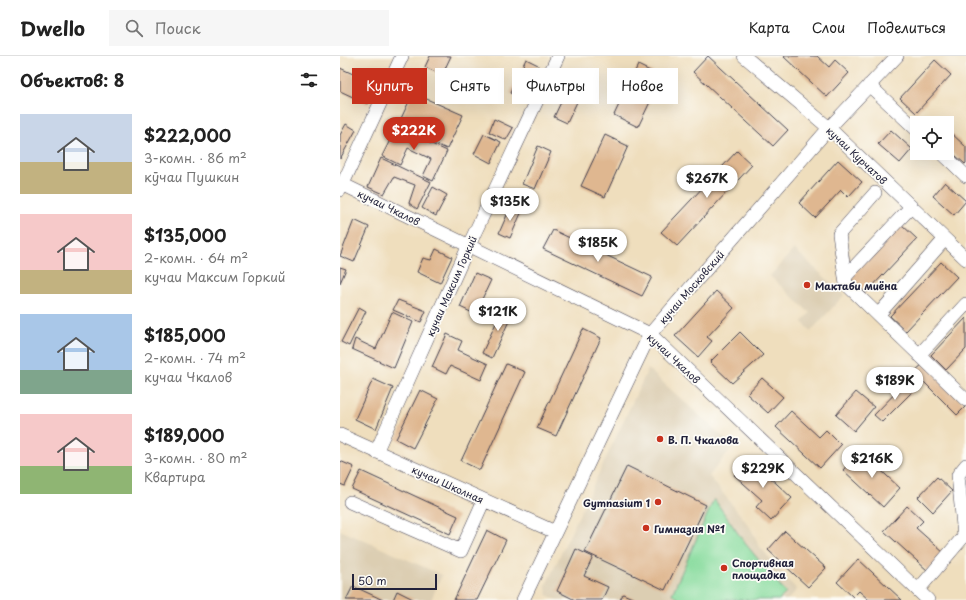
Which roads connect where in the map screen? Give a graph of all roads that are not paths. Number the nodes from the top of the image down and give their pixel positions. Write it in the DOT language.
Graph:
graph roads {
  1 [pos="402,56"];
  2 [pos="558,56"];
  3 [pos="744,56"];
  4 [pos="897,56"];
  5 [pos="869,85"];
  6 [pos="910,123"];
  7 [pos="829,128"];
  8 [pos="949,160"];
  9 [pos="966,176"];
  10 [pos="341,186"];
  11 [pos="875,193"];
  12 [pos="911,207"];
  13 [pos="945,239"];
  14 [pos="469,245"];
  15 [pos="966,259"];
  16 [pos="845,277"];
  17 [pos="966,304"];
  18 [pos="878,315"];
  19 [pos="650,334"];
  20 [pos="919,354"];
  21 [pos="964,395"];
  22 [pos="340,436"];
  23 [pos="376,452"];
  24 [pos="966,465"];
  25 [pos="484,500"];
  26 [pos="350,502"];
  27 [pos="555,532"];
  28 [pos="924,597"];
  29 [pos="523,600"];
  1 -- 10 [label="street"];
  2 -- 14 [label="street, кучаи Максим Горкий"];
  3 -- 7 [label="street, кучаи Курчатов"];
  4 -- 5 [label="street, кучаи Московский"];
  5 -- 6 [label="street"];
  5 -- 7 [label="street, кучаи Московский"];
  7 -- 12 [label="street, кучаи Курчатов"];
  7 -- 19 [label="street, кучаи Московский"];
  8 -- 9 [label="street"];
  10 -- 14 [label="street, кучаи Чкалов"];
  11 -- 16 [label="street"];
  12 -- 13 [label="street, кучаи Курчатов"];
  12 -- 16 [label="street"];
  13 -- 15 [label="street, кучаи Курчатов"];
  13 -- 18 [label="street"];
  14 -- 19 [label="street, кучаи Чкалов"];
  14 -- 23 [label="street, кучаи Максим Горкий"];
  16 -- 18 [label="street"];
  17 -- 20 [label="street"];
  18 -- 20 [label="street"];
  19 -- 27 [label="street, кучаи Московский"];
  19 -- 28 [label="street, кучаи Чкалов"];
  20 -- 21 [label="street"];
  22 -- 23 [label="street, кучаи Школная"];
  23 -- 25 [label="street, кучаи Школная"];
  24 -- 28 [label="street"];
  25 -- 26 [label="street"];
  25 -- 27 [label="street, кучаи Школная"];
  27 -- 29 [label="street, кучаи Московский"];
}
